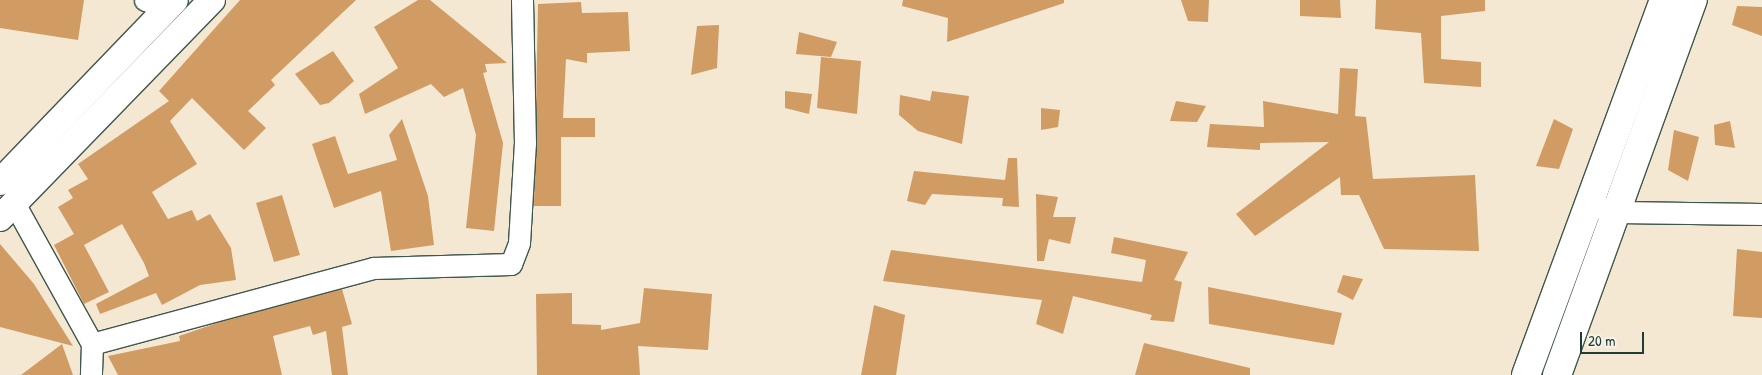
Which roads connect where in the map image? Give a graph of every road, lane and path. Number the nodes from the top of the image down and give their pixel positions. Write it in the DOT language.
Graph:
graph roads {
  1 [pos="212,0"];
  2 [pos="522,0"];
  3 [pos="1664,0"];
  4 [pos="1693,0"];
  5 [pos="162,3"];
  6 [pos="0,182"];
  7 [pos="1590,205"];
  8 [pos="7,211"];
  9 [pos="1617,212"];
  10 [pos="1762,214"];
  11 [pos="92,344"];
  12 [pos="91,375"];
  13 [pos="1526,375"];
  14 [pos="1557,375"];
  1 -- 8 [label="street"];
  2 -- 11 [label="street"];
  3 -- 7 [label="main road"];
  4 -- 9 [label="main road"];
  5 -- 6 [label="street"];
  7 -- 9 [label="street"];
  7 -- 13 [label="main road"];
  8 -- 11 [label="street"];
  9 -- 10 [label="street"];
  9 -- 14 [label="main road"];
  11 -- 12 [label="street"];
}
